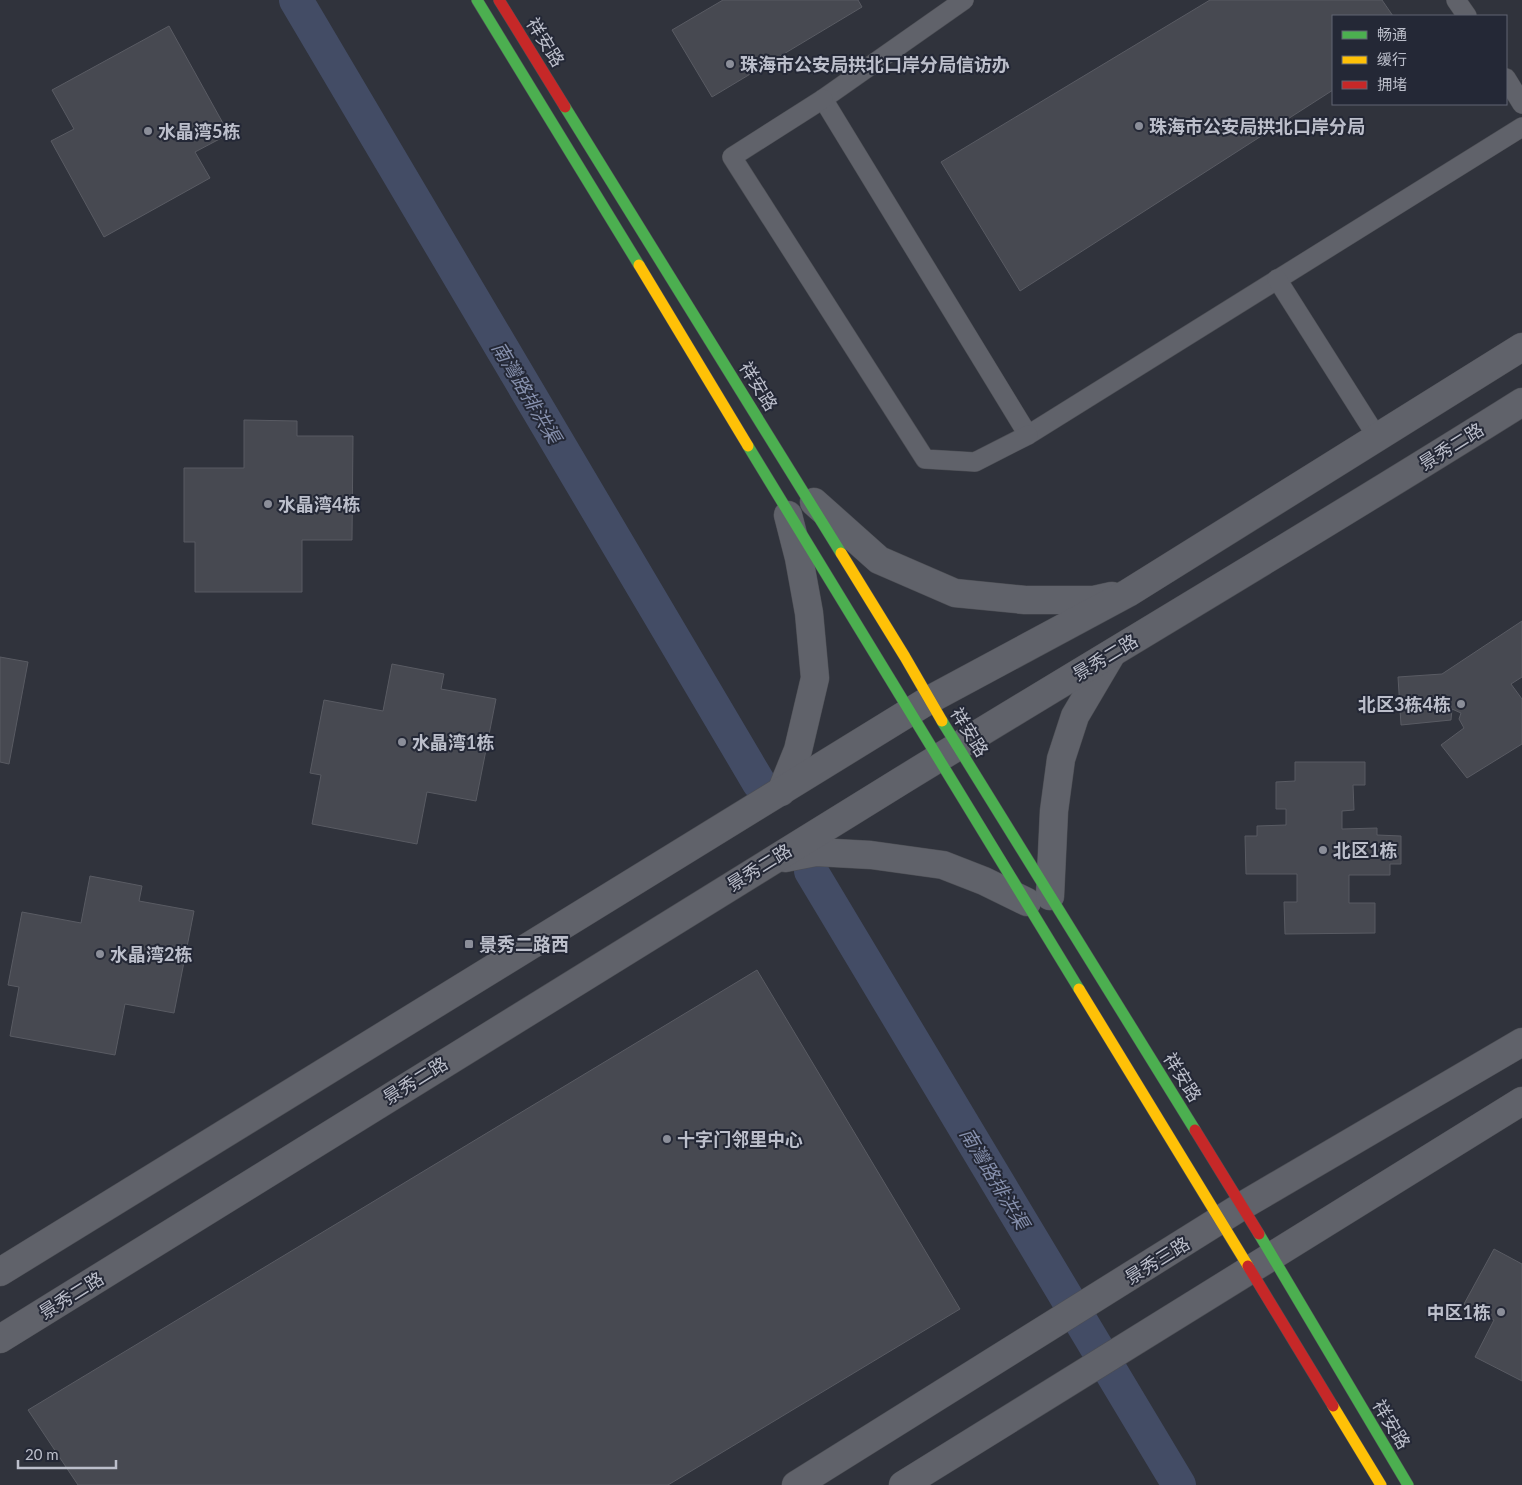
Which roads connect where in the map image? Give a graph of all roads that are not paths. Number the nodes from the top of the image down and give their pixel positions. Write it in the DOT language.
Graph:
graph roads {
  1 [pos="477,0"];
  2 [pos="499,0"];
  3 [pos="964,0"];
  4 [pos="1456,0"];
  5 [pos="1466,15"];
  6 [pos="1507,80"];
  7 [pos="823,99"];
  8 [pos="1522,104"];
  9 [pos="1522,127"];
  10 [pos="1277,279"];
  11 [pos="1522,347"];
  12 [pos="1522,402"];
  13 [pos="1028,434"];
  14 [pos="1377,437"];
  15 [pos="796,501"];
  16 [pos="1128,593"];
  17 [pos="1112,653"];
  18 [pos="920,706"];
  19 [pos="948,752"];
  20 [pos="781,792"];
  21 [pos="771,860"];
  22 [pos="1039,899"];
  23 [pos="1522,1042"];
  24 [pos="1522,1101"];
  25 [pos="1231,1213"];
  26 [pos="1261,1263"];
  27 [pos="0,1272"];
  28 [pos="0,1339"];
  29 [pos="796,1485"];
  30 [pos="903,1485"];
  31 [pos="1381,1485"];
  32 [pos="1408,1485"];
  1 -- 15 [label="main road, 祥安路"];
  2 -- 15 [label="main road, 祥安路"];
  3 -- 7 [label="lane"];
  4 -- 5 [label="lane"];
  6 -- 8 [label="lane"];
  7 -- 13 [label="lane"];
  7 -- 13 [label="lane"];
  9 -- 10 [label="lane"];
  10 -- 13 [label="lane"];
  10 -- 14 [label="lane"];
  11 -- 14 [label="street"];
  12 -- 17 [label="street, 景秀二路"];
  14 -- 16 [label="street"];
  15 -- 16 [label="street"];
  15 -- 18 [label="main road, 祥安路"];
  15 -- 18 [label="main road, 祥安路"];
  15 -- 20 [label="street"];
  16 -- 18 [label="street"];
  17 -- 19 [label="street, 景秀二路"];
  17 -- 22 [label="street"];
  18 -- 19 [label="main road, 祥安路"];
  18 -- 19 [label="main road, 祥安路"];
  18 -- 20 [label="street"];
  19 -- 21 [label="street, 景秀二路"];
  19 -- 22 [label="main road, 祥安路"];
  19 -- 22 [label="main road, 祥安路"];
  20 -- 27 [label="street"];
  21 -- 22 [label="street"];
  21 -- 28 [label="street, 景秀二路"];
  22 -- 25 [label="main road, 祥安路"];
  22 -- 25 [label="main road, 祥安路"];
  23 -- 25 [label="street, 景秀三路"];
  24 -- 26 [label="street"];
  25 -- 26 [label="main road, 祥安路"];
  25 -- 26 [label="main road, 祥安路"];
  25 -- 29 [label="street, 景秀三路"];
  26 -- 30 [label="street"];
  26 -- 31 [label="main road, 祥安路"];
  26 -- 32 [label="main road, 祥安路"];
}
